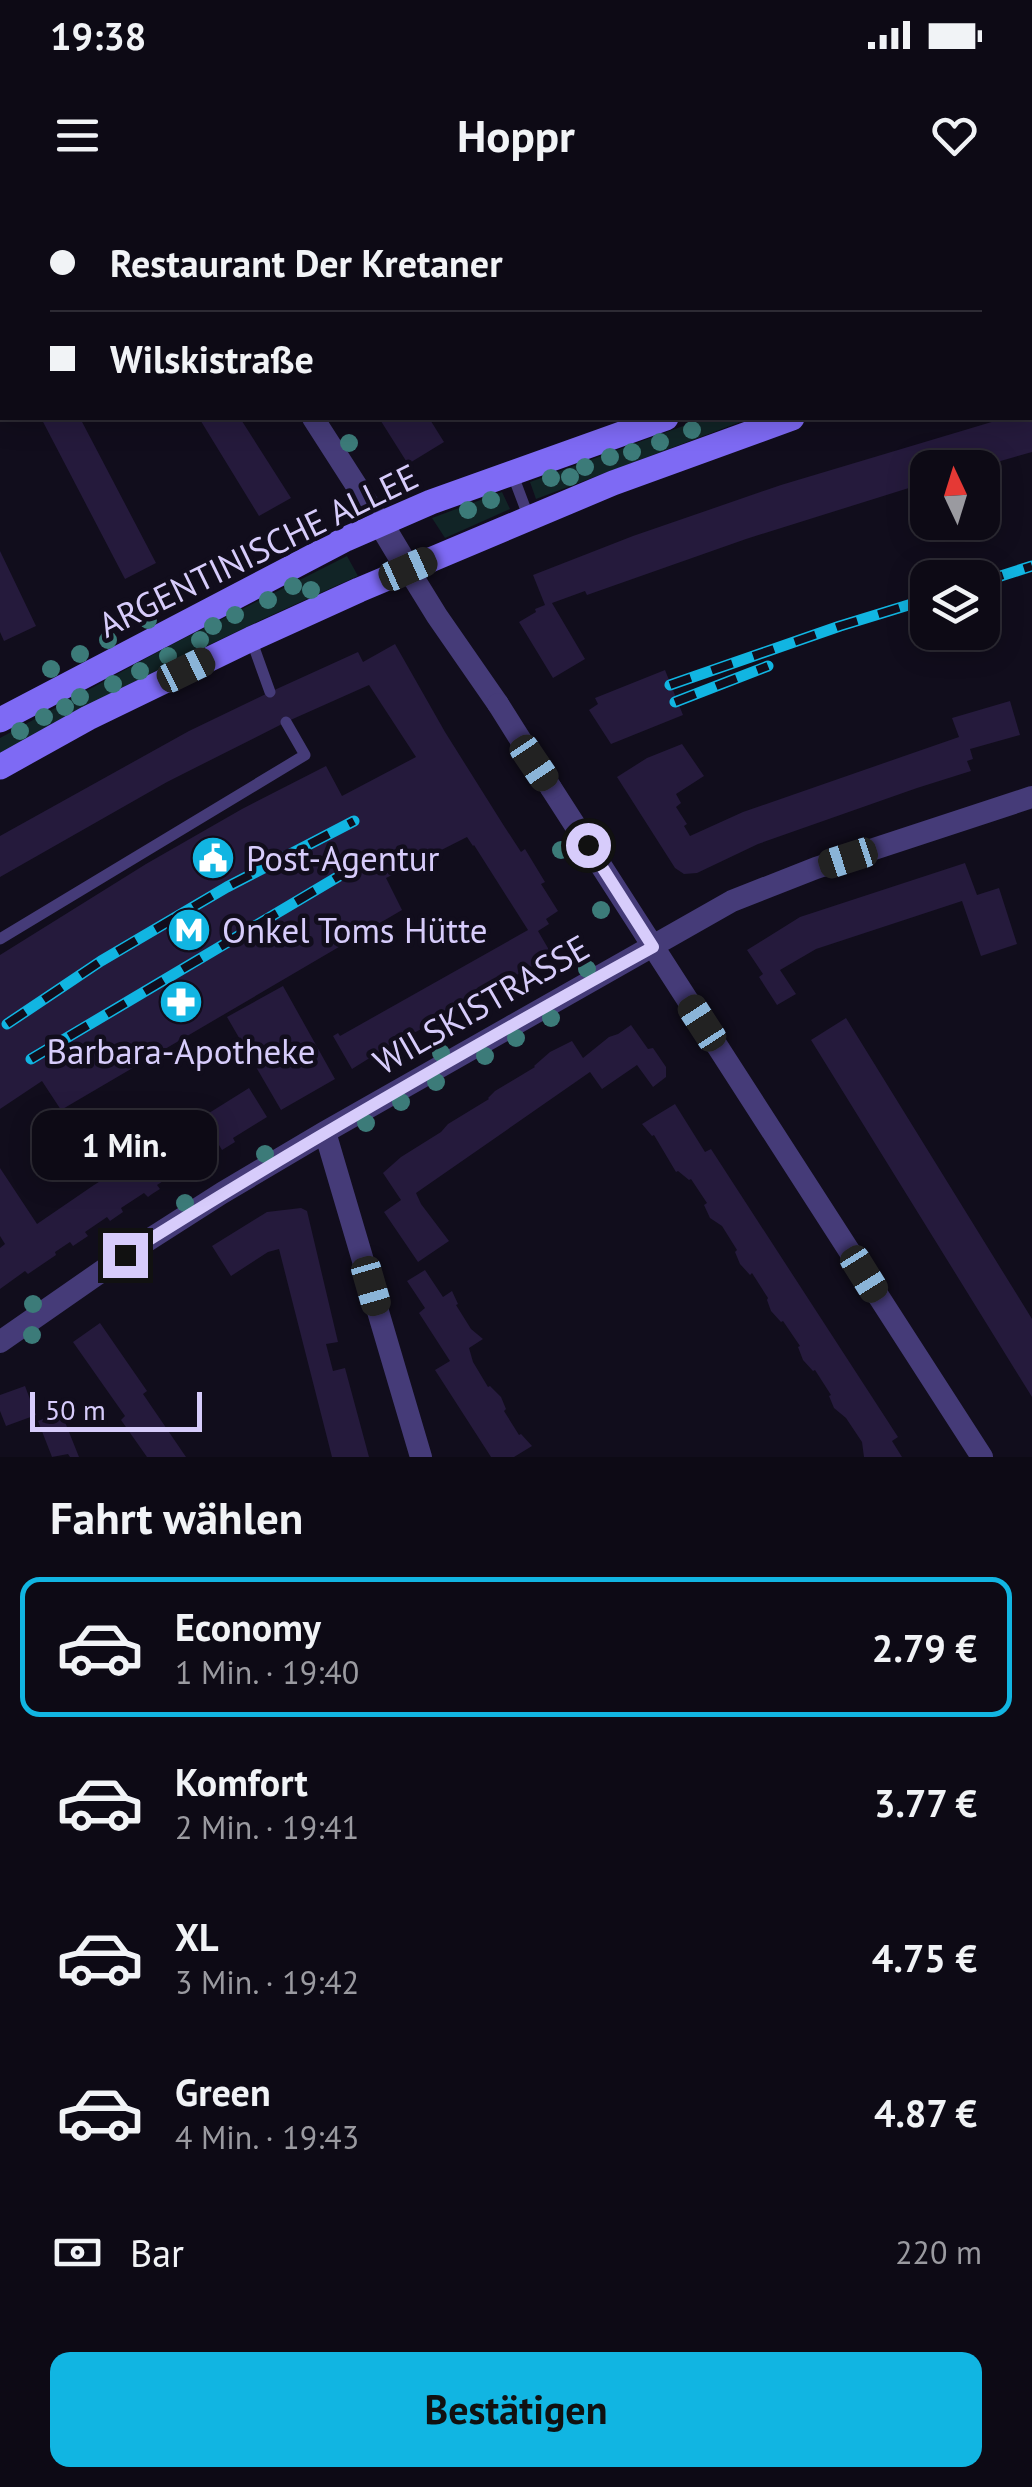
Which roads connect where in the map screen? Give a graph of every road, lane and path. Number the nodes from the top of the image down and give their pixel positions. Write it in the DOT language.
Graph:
graph roads {
  1 [pos="314,420"];
  2 [pos="660,420"];
  3 [pos="786,420"];
  4 [pos="512,473"];
  5 [pos="529,518"];
  6 [pos="381,524"];
  7 [pos="408,569"];
  8 [pos="250,639"];
  9 [pos="270,692"];
  10 [pos="0,720"];
  11 [pos="286,722"];
  12 [pos="0,767"];
  13 [pos="1032,798"];
  14 [pos="0,939"];
  15 [pos="653,947"];
  16 [pos="325,1132"];
  17 [pos="0,1342"];
  18 [pos="422,1457"];
  19 [pos="982,1457"];
  1 -- 6 [label="street"];
  2 -- 4 [label="main road, ARGENTINISCHE ALLEE"];
  3 -- 5 [label="main road"];
  4 -- 5 [label="lane"];
  4 -- 6 [label="main road, ARGENTINISCHE ALLEE"];
  5 -- 7 [label="main road"];
  6 -- 7 [label="street"];
  6 -- 10 [label="main road, ARGENTINISCHE ALLEE"];
  7 -- 8 [label="main road"];
  7 -- 15 [label="street, bridge"];
  8 -- 9 [label="lane"];
  8 -- 12 [label="main road"];
  11 -- 14 [label="lane"];
  13 -- 15 [label="street, WILSKISTRASSE"];
  15 -- 16 [label="street, WILSKISTRASSE"];
  15 -- 19 [label="street"];
  16 -- 17 [label="street, WILSKISTRASSE"];
  16 -- 18 [label="street"];
}
